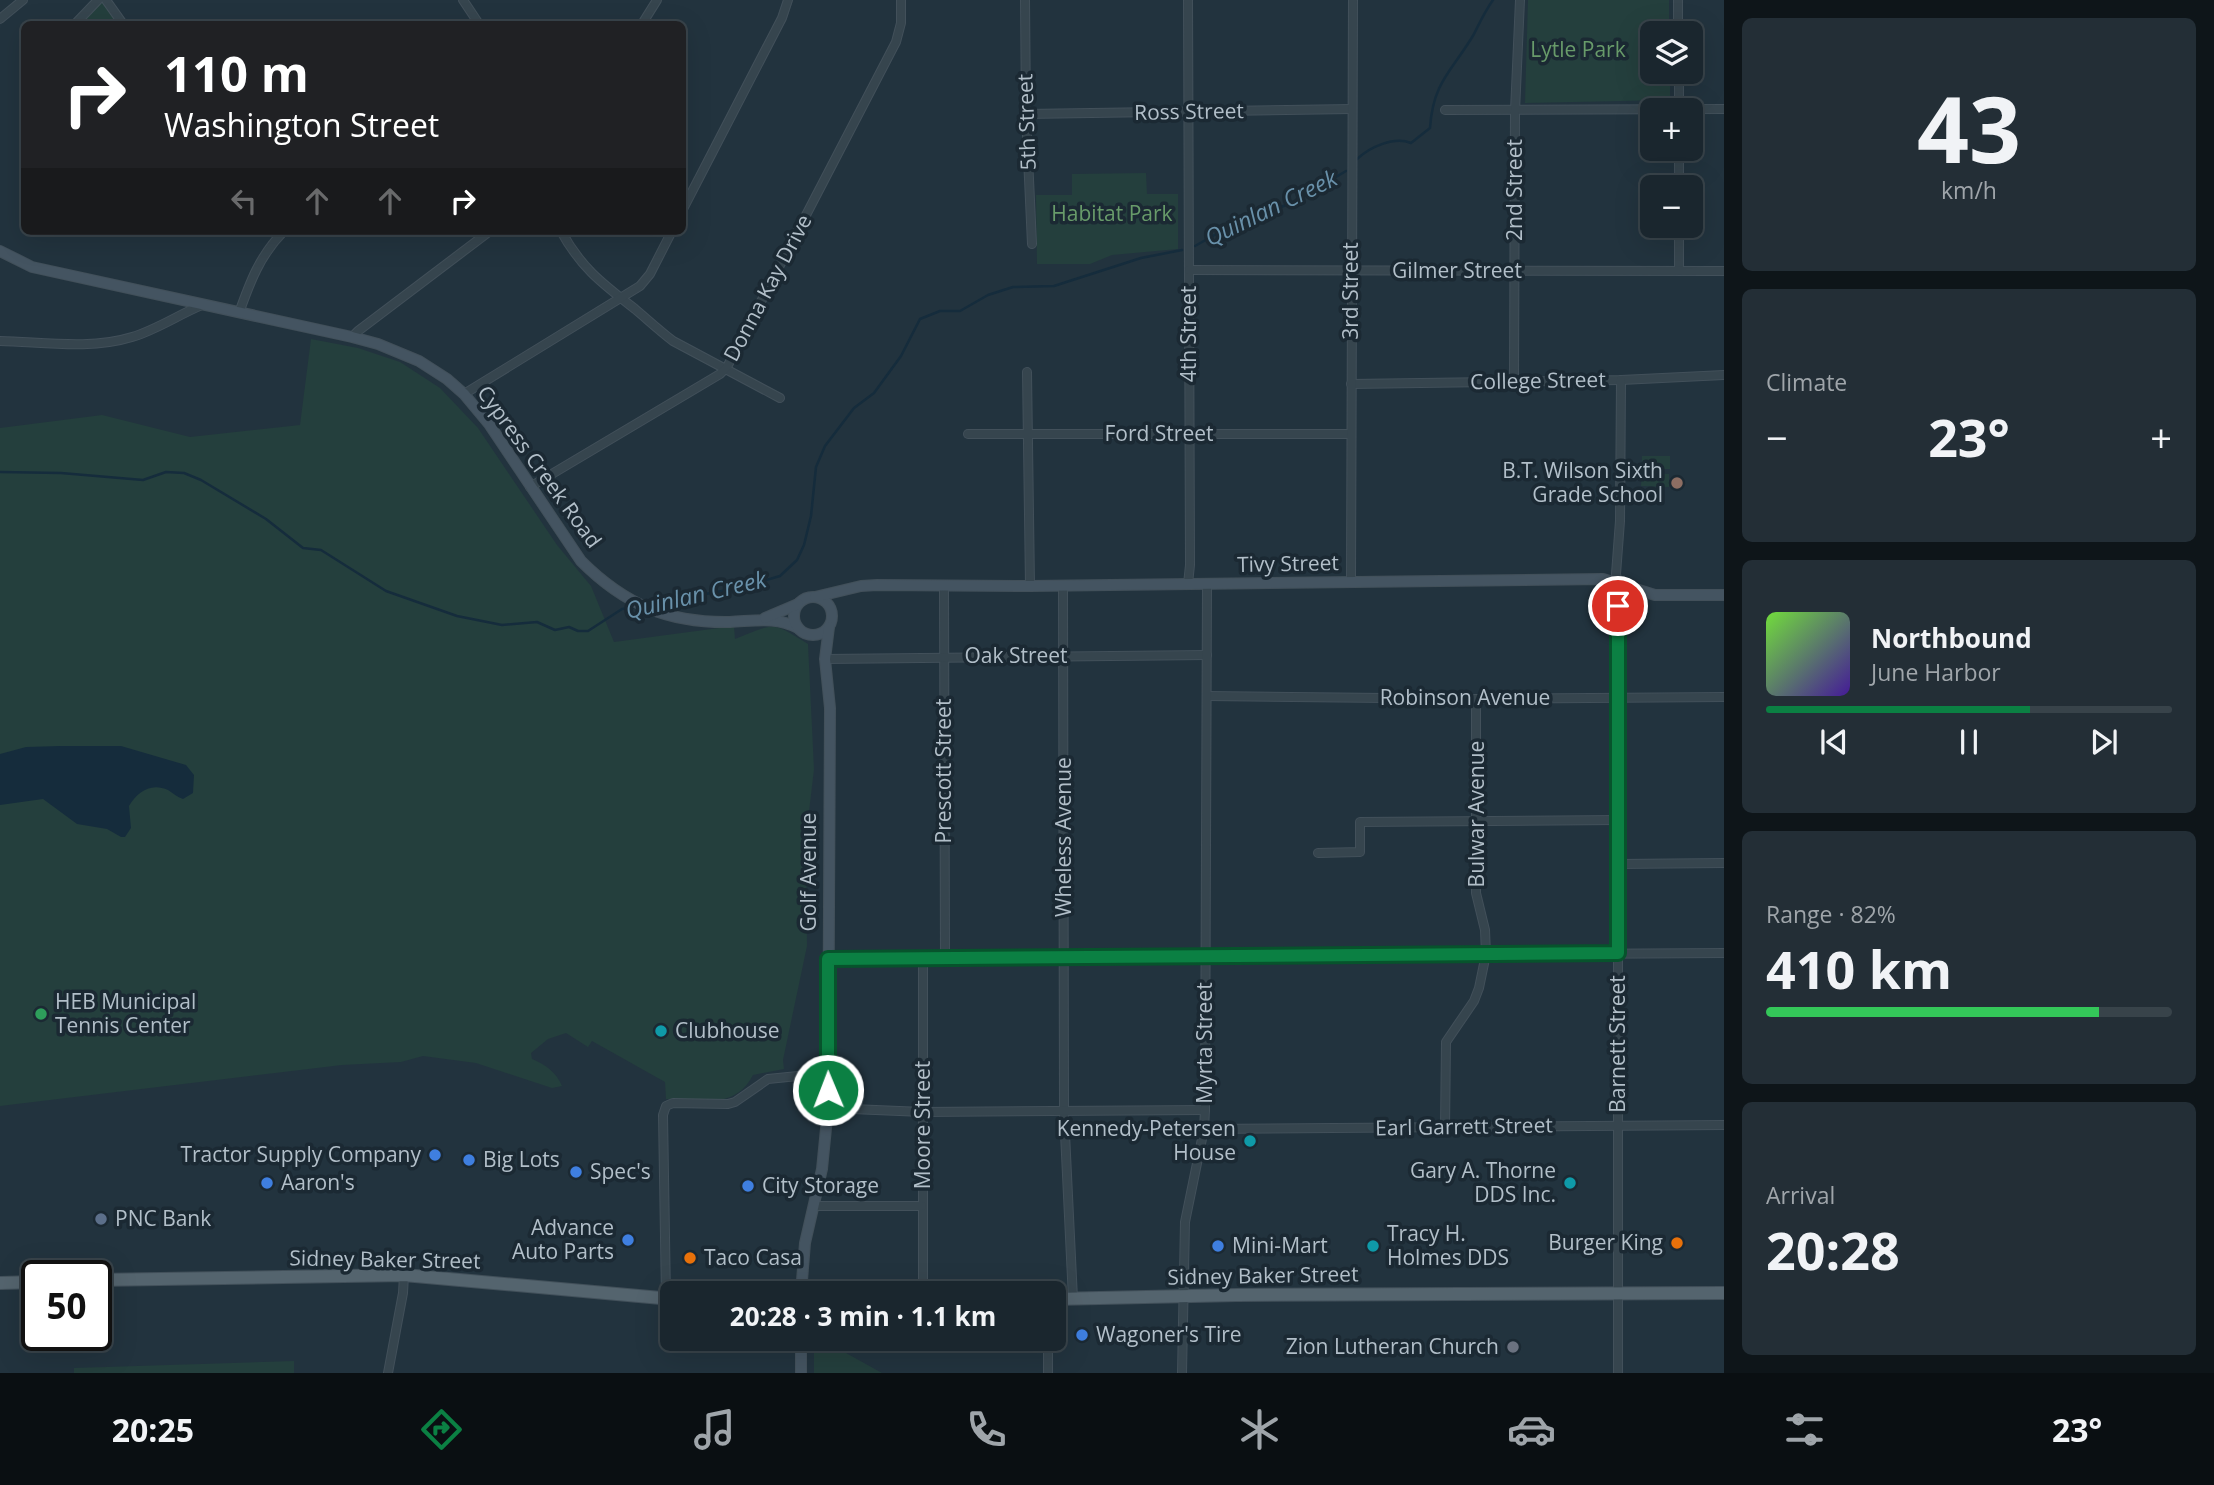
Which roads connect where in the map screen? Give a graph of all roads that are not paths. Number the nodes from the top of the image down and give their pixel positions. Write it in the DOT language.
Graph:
graph roads {
  1 [pos="23,0"];
  2 [pos="98,0"];
  3 [pos="106,0"];
  4 [pos="463,0"];
  5 [pos="657,0"];
  6 [pos="788,0"];
  7 [pos="901,0"];
  8 [pos="1025,0"];
  9 [pos="1188,0"];
  10 [pos="1353,0"];
  11 [pos="1520,0"];
  12 [pos="1678,0"];
  13 [pos="0,19"];
  14 [pos="78,21"];
  15 [pos="121,21"];
  16 [pos="477,21"];
  17 [pos="644,21"];
  18 [pos="1678,21"];
  19 [pos="1352,109"];
  20 [pos="1703,109"];
  21 [pos="1724,109"];
  22 [pos="1444,110"];
  23 [pos="1640,110"];
  24 [pos="1515,111"];
  25 [pos="1188,112"];
  26 [pos="1026,114"];
  27 [pos="686,203"];
  28 [pos="280,235"];
  29 [pos="484,235"];
  30 [pos="563,235"];
  31 [pos="670,235"];
  32 [pos="1679,238"];
  33 [pos="1032,244"];
  34 [pos="0,251"];
  35 [pos="1189,270"];
  36 [pos="1351,271"];
  37 [pos="1516,271"];
  38 [pos="1679,271"];
  39 [pos="1724,271"];
  40 [pos="622,299"];
  41 [pos="202,305"];
  42 [pos="239,313"];
  43 [pos="352,337"];
  44 [pos="0,341"];
  45 [pos="725,369"];
  46 [pos="1027,372"];
  47 [pos="1724,375"];
  48 [pos="1621,380"];
  49 [pos="1514,381"];
  50 [pos="1351,384"];
  51 [pos="464,394"];
  52 [pos="780,398"];
  53 [pos="968,434"];
  54 [pos="1028,434"];
  55 [pos="1190,434"];
  56 [pos="1351,434"];
  57 [pos="530,487"];
  58 [pos="1351,583"];
  59 [pos="1618,583"];
  60 [pos="1188,584"];
  61 [pos="1207,584"];
  62 [pos="944,585"];
  63 [pos="1063,585"];
  64 [pos="1030,586"];
  65 [pos="850,589"];
  66 [pos="1724,595"];
  67 [pos="815,597"];
  68 [pos="797,604"];
  69 [pos="832,612"];
  70 [pos="762,619"];
  71 [pos="829,627"];
  72 [pos="799,628"];
  73 [pos="809,634"];
  74 [pos="1207,655"];
  75 [pos="1063,656"];
  76 [pos="944,657"];
  77 [pos="825,659"];
  78 [pos="1207,696"];
  79 [pos="1724,697"];
  80 [pos="1476,699"];
  81 [pos="1618,699"];
  82 [pos="1618,820"];
  83 [pos="1476,821"];
  84 [pos="1318,853"];
  85 [pos="1724,863"];
  86 [pos="1618,864"];
  87 [pos="1618,953"];
  88 [pos="1724,953"];
  89 [pos="1486,954"];
  90 [pos="1206,955"];
  91 [pos="1065,956"];
  92 [pos="923,957"];
  93 [pos="945,957"];
  94 [pos="828,959"];
  95 [pos="828,1073"];
  96 [pos="828,1108"];
  97 [pos="1205,1110"];
  98 [pos="923,1112"];
  99 [pos="1064,1112"];
  100 [pos="1618,1125"];
  101 [pos="1724,1125"];
  102 [pos="1445,1128"];
  103 [pos="1204,1129"];
  104 [pos="815,1206"];
  105 [pos="922,1206"];
  106 [pos="404,1275"];
  107 [pos="112,1280"];
  108 [pos="668,1281"];
  109 [pos="802,1281"];
  110 [pos="923,1281"];
  111 [pos="21,1282"];
  112 [pos="0,1283"];
  113 [pos="1618,1293"];
  114 [pos="1724,1293"];
  115 [pos="1184,1296"];
  116 [pos="660,1297"];
  117 [pos="1066,1298"];
  118 [pos="1073,1298"];
  119 [pos="801,1351"];
  120 [pos="1048,1351"];
  121 [pos="388,1373"];
  122 [pos="801,1373"];
  123 [pos="1048,1373"];
  124 [pos="1182,1373"];
  125 [pos="1618,1373"];
  1 -- 13 [label="street"];
  2 -- 14 [label="street"];
  3 -- 15 [label="street"];
  4 -- 16 [label="street"];
  5 -- 17 [label="street"];
  6 -- 27 [label="street"];
  7 -- 45 [label="street, Donna Kay Drive"];
  8 -- 26 [label="street, 5th Street"];
  9 -- 25 [label="street, 4th Street"];
  10 -- 19 [label="street, 3rd Street"];
  11 -- 24 [label="street, 2nd Street"];
  12 -- 18 [label="street"];
  19 -- 25 [label="street, Ross Street"];
  19 -- 36 [label="street, 3rd Street"];
  20 -- 21 [label="street"];
  22 -- 24 [label="street"];
  23 -- 24 [label="street"];
  24 -- 37 [label="street, 2nd Street"];
  25 -- 26 [label="street, Ross Street"];
  25 -- 35 [label="street, 4th Street"];
  26 -- 33 [label="street, 5th Street"];
  28 -- 42 [label="street"];
  29 -- 43 [label="street"];
  30 -- 40 [label="street"];
  31 -- 40 [label="street"];
  32 -- 38 [label="street"];
  34 -- 41 [label="main road, Cypress Creek Road"];
  35 -- 36 [label="street, Gilmer Street"];
  35 -- 55 [label="street, 4th Street"];
  36 -- 37 [label="street, Gilmer Street"];
  36 -- 50 [label="street, 3rd Street"];
  37 -- 38 [label="street, Gilmer Street"];
  37 -- 49 [label="street, 2nd Street"];
  38 -- 39 [label="street, Gilmer Street"];
  40 -- 45 [label="street"];
  40 -- 51 [label="street"];
  41 -- 42 [label="main road, Cypress Creek Road"];
  41 -- 44 [label="street"];
  42 -- 43 [label="main road, Cypress Creek Road"];
  43 -- 51 [label="main road, Cypress Creek Road"];
  45 -- 52 [label="street"];
  45 -- 57 [label="street, Donna Kay Drive"];
  46 -- 54 [label="street"];
  47 -- 48 [label="street, College Street"];
  48 -- 49 [label="street, College Street"];
  48 -- 59 [label="street, Barnett Street"];
  49 -- 50 [label="street, College Street"];
  50 -- 56 [label="street, 3rd Street"];
  51 -- 57 [label="main road, Cypress Creek Road"];
  53 -- 54 [label="street, Ford Street"];
  54 -- 55 [label="street, Ford Street"];
  54 -- 64 [label="street"];
  55 -- 56 [label="street, Ford Street"];
  55 -- 60 [label="street, 4th Street"];
  56 -- 58 [label="street, 3rd Street"];
  57 -- 70 [label="main road, Cypress Creek Road"];
  58 -- 59 [label="main road, Tivy Street"];
  58 -- 61 [label="main road, Tivy Street"];
  59 -- 66 [label="main road, Tivy Street"];
  59 -- 81 [label="street, Barnett Street"];
  60 -- 61 [label="main road, Tivy Street"];
  60 -- 63 [label="main road, Tivy Street"];
  61 -- 74 [label="street, Myrta Street"];
  62 -- 64 [label="main road, Tivy Street"];
  62 -- 65 [label="main road, Tivy Street"];
  62 -- 76 [label="street, Prescott Street"];
  63 -- 64 [label="main road, Tivy Street"];
  63 -- 75 [label="street, Wheless Avenue"];
  65 -- 67 [label="main road, Tivy Street"];
  65 -- 69 [label="main road"];
  67 -- 68 [label="main road"];
  67 -- 69 [label="main road"];
  68 -- 70 [label="main road, Cypress Creek Road"];
  68 -- 72 [label="main road"];
  69 -- 71 [label="main road"];
  70 -- 72 [label="main road, Cypress Creek Road"];
  71 -- 73 [label="main road"];
  71 -- 77 [label="main road, Golf Avenue"];
  72 -- 73 [label="main road"];
  73 -- 77 [label="main road, Golf Avenue"];
  74 -- 75 [label="street, Oak Street"];
  74 -- 78 [label="street, Myrta Street"];
  75 -- 76 [label="street, Oak Street"];
  75 -- 91 [label="street, Wheless Avenue"];
  76 -- 77 [label="street, Oak Street"];
  76 -- 93 [label="street, Prescott Street"];
  77 -- 94 [label="main road, Golf Avenue"];
  78 -- 80 [label="street, Robinson Avenue"];
  78 -- 90 [label="street, Myrta Street"];
  79 -- 81 [label="street, Robinson Avenue"];
  80 -- 81 [label="street, Robinson Avenue"];
  80 -- 83 [label="street, Bulwar Avenue"];
  81 -- 82 [label="street, Barnett Street"];
  82 -- 83 [label="street"];
  82 -- 86 [label="street, Barnett Street"];
  83 -- 84 [label="street"];
  83 -- 89 [label="street, Bulwar Avenue"];
  85 -- 86 [label="street"];
  86 -- 87 [label="street, Barnett Street"];
  87 -- 88 [label="street"];
  87 -- 89 [label="street"];
  87 -- 100 [label="street, Barnett Street"];
  89 -- 90 [label="street"];
  89 -- 102 [label="street, Bulwar Avenue"];
  90 -- 91 [label="street"];
  90 -- 97 [label="street, Myrta Street"];
  91 -- 93 [label="street"];
  91 -- 99 [label="street, Wheless Avenue"];
  92 -- 93 [label="street"];
  92 -- 94 [label="street"];
  92 -- 98 [label="street, Moore Street"];
  94 -- 95 [label="main road, Golf Avenue"];
  95 -- 96 [label="main road, Golf Avenue"];
  95 -- 108 [label="street"];
  96 -- 98 [label="street"];
  96 -- 104 [label="main road, Golf Avenue"];
  97 -- 99 [label="street"];
  97 -- 103 [label="street, Myrta Street"];
  98 -- 99 [label="street"];
  98 -- 105 [label="street, Moore Street"];
  99 -- 118 [label="street, Wheless Avenue"];
  100 -- 101 [label="street, Earl Garrett Street"];
  100 -- 102 [label="street, Earl Garrett Street"];
  100 -- 113 [label="street, Barnett Street"];
  102 -- 103 [label="street, Earl Garrett Street"];
  103 -- 115 [label="street, Myrta Street"];
  104 -- 105 [label="street"];
  104 -- 109 [label="main road, Golf Avenue"];
  105 -- 110 [label="street, Moore Street"];
  106 -- 107 [label="main road, Sidney Baker Street"];
  106 -- 116 [label="main road, Sidney Baker Street"];
  106 -- 121 [label="street"];
  111 -- 112 [label="main road"];
  113 -- 114 [label="main road, Sidney Baker Street"];
  113 -- 115 [label="main road, Sidney Baker Street"];
  113 -- 125 [label="street, Barnett Street"];
  115 -- 118 [label="main road, Sidney Baker Street"];
  115 -- 124 [label="street, Myrta Street"];
  117 -- 118 [label="main road, Sidney Baker Street"];
  119 -- 122 [label="main road"];
  120 -- 123 [label="street"];
}
